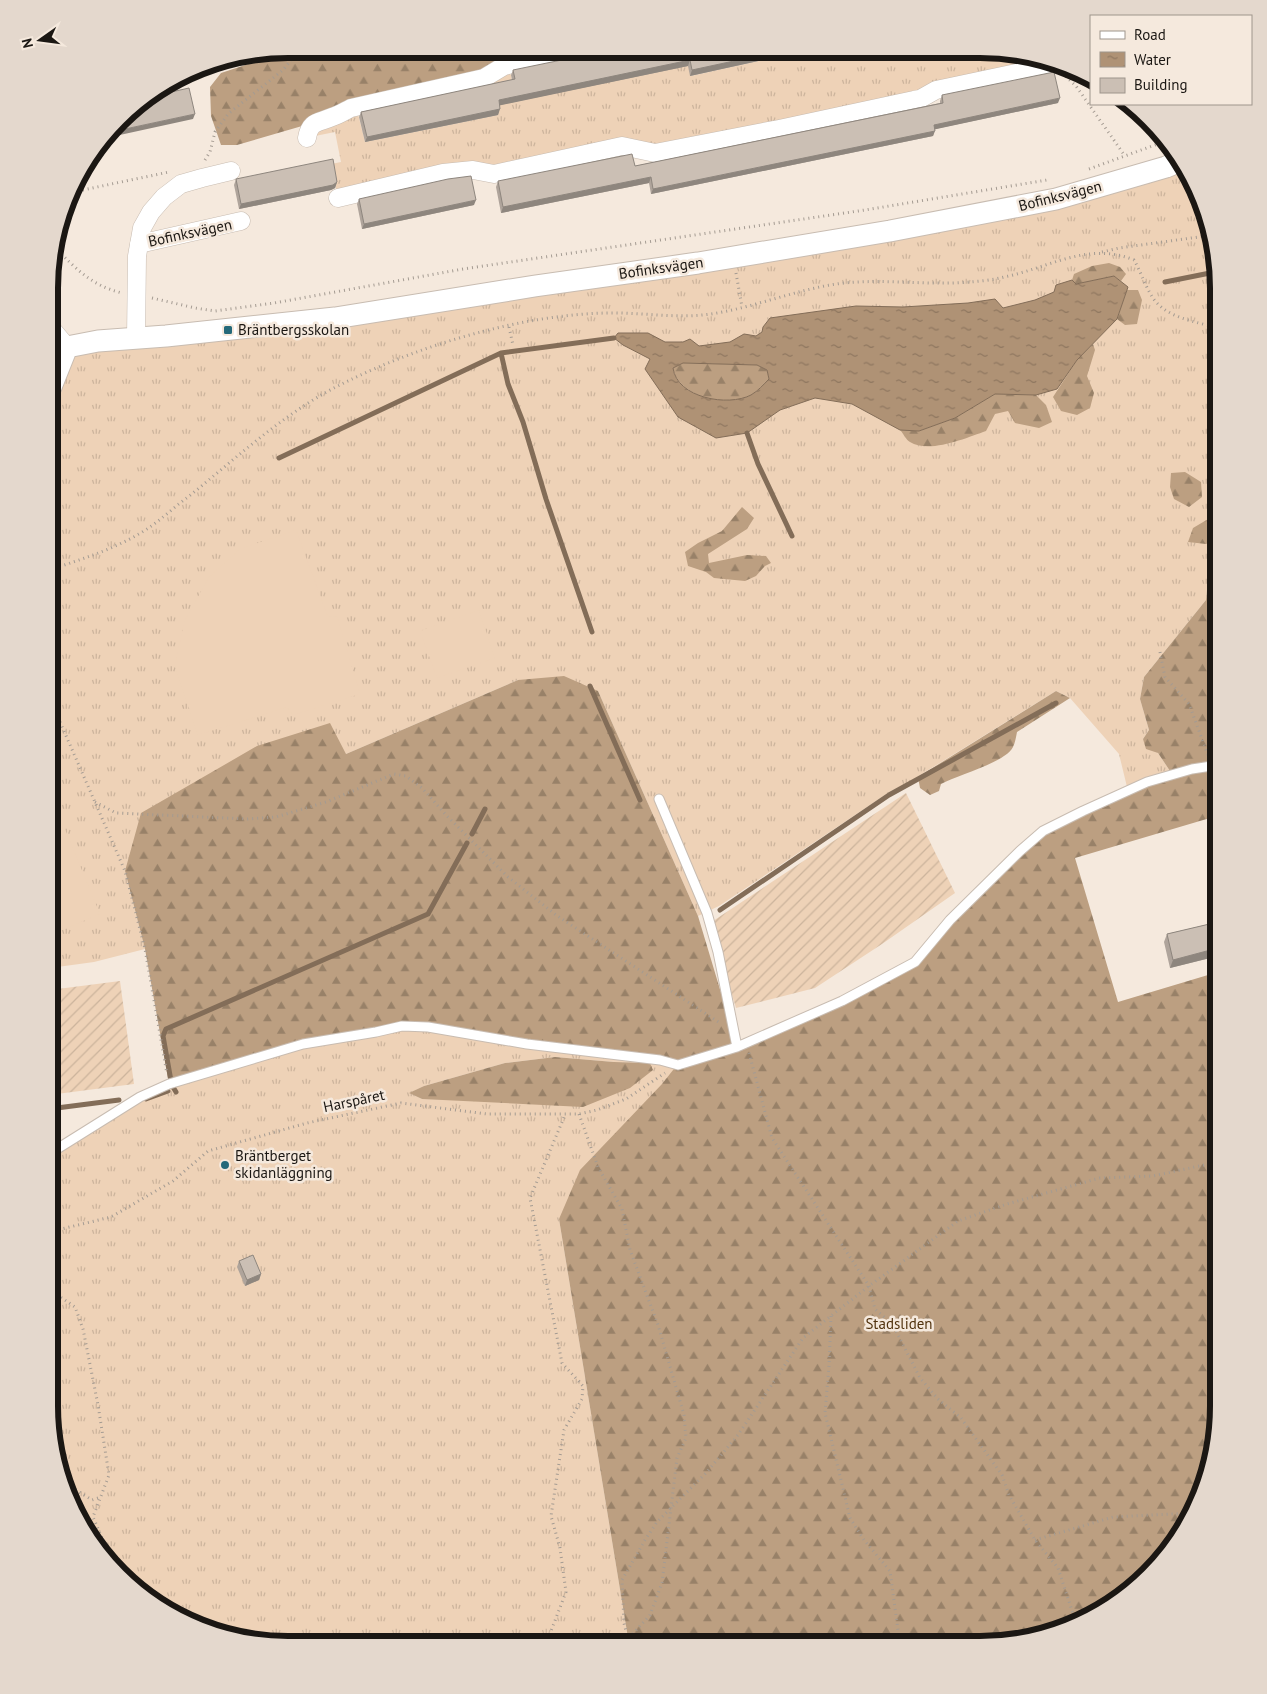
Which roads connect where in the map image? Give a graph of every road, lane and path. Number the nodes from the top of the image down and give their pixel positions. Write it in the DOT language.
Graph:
graph roads {
  1 [pos="300,58"];
  2 [pos="542,58"];
  3 [pos="291,60"];
  4 [pos="1045,67"];
  5 [pos="1063,73"];
  6 [pos="307,138"];
  7 [pos="1158,144"];
  8 [pos="1125,156"];
  9 [pos="204,163"];
  10 [pos="1173,164"];
  11 [pos="172,171"];
  12 [pos="231,171"];
  13 [pos="1082,171"];
  14 [pos="1052,180"];
  15 [pos="79,191"];
  16 [pos="338,198"];
  17 [pos="241,221"];
  18 [pos="1204,236"];
  19 [pos="139,244"];
  20 [pos="60,253"];
  21 [pos="1099,253"];
  22 [pos="136,296"];
  23 [pos="274,303"];
  24 [pos="267,306"];
  25 [pos="509,326"];
  26 [pos="1210,326"];
  27 [pos="58,336"];
  28 [pos="136,338"];
  29 [pos="513,345"];
  30 [pos="67,347"];
  31 [pos="58,370"];
  32 [pos="58,568"];
  33 [pos="1160,652"];
  34 [pos="58,716"];
  35 [pos="1210,754"];
  36 [pos="1210,767"];
  37 [pos="659,799"];
  38 [pos="95,802"];
  39 [pos="742,1045"];
  40 [pos="678,1065"];
  41 [pos="169,1084"];
  42 [pos="579,1114"];
  43 [pos="565,1115"];
  44 [pos="58,1148"];
  45 [pos="1210,1164"];
  46 [pos="58,1230"];
  47 [pos="869,1286"];
  48 [pos="58,1295"];
  49 [pos="831,1316"];
  50 [pos="73,1488"];
  51 [pos="102,1497"];
  52 [pos="670,1508"];
  53 [pos="1183,1513"];
  54 [pos="1036,1540"];
  55 [pos="137,1580"];
  56 [pos="1074,1616"];
  57 [pos="549,1636"];
  58 [pos="627,1636"];
  59 [pos="631,1636"];
  60 [pos="899,1636"];
  1 -- 3 [label="path"];
  2 -- 6 [label="street"];
  3 -- 9 [label="path"];
  4 -- 16 [label="street"];
  5 -- 8 [label="path"];
  7 -- 8 [label="path"];
  8 -- 13 [label="path"];
  10 -- 28 [label="street, Bofinksvägen"];
  11 -- 15 [label="path"];
  12 -- 19 [label="street, Bofinksvägen"];
  14 -- 23 [label="path"];
  17 -- 19 [label="street, Bofinksvägen"];
  18 -- 21 [label="path"];
  19 -- 22 [label="street, Bofinksvägen"];
  20 -- 22 [label="path"];
  21 -- 25 [label="path"];
  21 -- 26 [label="path"];
  22 -- 23 [label="path"];
  22 -- 28 [label="street, Bofinksvägen"];
  23 -- 24 [label="path"];
  25 -- 29 [label="path"];
  25 -- 32 [label="path"];
  27 -- 30 [label="street"];
  28 -- 30 [label="street, Bofinksvägen"];
  30 -- 31 [label="street"];
  33 -- 35 [label="path"];
  34 -- 38 [label="path"];
  36 -- 39 [label="lane"];
  37 -- 39 [label="lane"];
  38 -- 39 [label="path"];
  38 -- 41 [label="path"];
  39 -- 40 [label="lane"];
  39 -- 47 [label="path"];
  40 -- 41 [label="lane"];
  40 -- 42 [label="path, Harspåret"];
  41 -- 44 [label="lane"];
  42 -- 43 [label="path, Harspåret"];
  42 -- 52 [label="path"];
  43 -- 46 [label="path, Harspåret"];
  43 -- 57 [label="path"];
  45 -- 47 [label="path"];
  47 -- 49 [label="path"];
  47 -- 54 [label="path"];
  48 -- 51 [label="path"];
  49 -- 52 [label="path"];
  49 -- 60 [label="path"];
  50 -- 51 [label="path"];
  51 -- 55 [label="path"];
  52 -- 58 [label="path"];
  52 -- 59 [label="path"];
  53 -- 54 [label="path"];
  54 -- 56 [label="path"];
}
